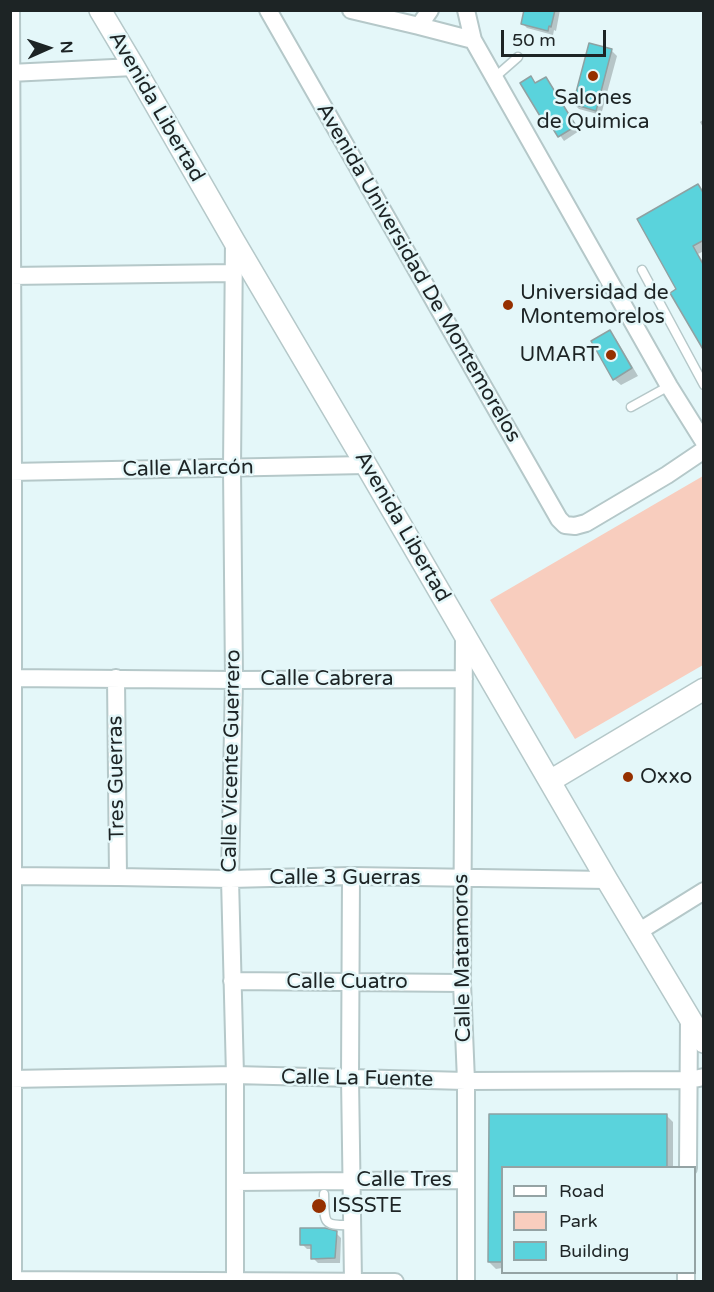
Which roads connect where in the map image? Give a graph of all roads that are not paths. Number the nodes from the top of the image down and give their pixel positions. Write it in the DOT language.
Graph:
graph roads {
  1 [pos="11,10"];
  2 [pos="100,10"];
  3 [pos="268,10"];
  4 [pos="351,10"];
  5 [pos="430,10"];
  6 [pos="466,10"];
  7 [pos="419,26"];
  8 [pos="473,40"];
  9 [pos="518,57"];
  10 [pos="134,67"];
  11 [pos="11,73"];
  12 [pos="494,78"];
  13 [pos="234,241"];
  14 [pos="642,270"];
  15 [pos="233,273"];
  16 [pos="11,276"];
  17 [pos="704,384"];
  18 [pos="669,386"];
  19 [pos="631,407"];
  20 [pos="704,442"];
  21 [pos="704,450"];
  22 [pos="366,465"];
  23 [pos="232,468"];
  24 [pos="12,472"];
  25 [pos="464,635"];
  26 [pos="12,678"];
  27 [pos="116,678"];
  28 [pos="464,679"];
  29 [pos="234,680"];
  30 [pos="704,689"];
  31 [pos="550,781"];
  32 [pos="12,876"];
  33 [pos="351,876"];
  34 [pos="118,877"];
  35 [pos="230,879"];
  36 [pos="462,879"];
  37 [pos="607,879"];
  38 [pos="704,891"];
  39 [pos="638,932"];
  40 [pos="232,981"];
  41 [pos="351,982"];
  42 [pos="462,982"];
  43 [pos="689,1019"];
  44 [pos="704,1042"];
  45 [pos="235,1075"];
  46 [pos="350,1078"];
  47 [pos="12,1079"];
  48 [pos="696,1079"];
  49 [pos="466,1081"];
  50 [pos="688,1166"];
  51 [pos="352,1180"];
  52 [pos="466,1180"];
  53 [pos="235,1182"];
  54 [pos="324,1194"];
  55 [pos="352,1226"];
  56 [pos="12,1281"];
  57 [pos="236,1281"];
  58 [pos="353,1281"];
  59 [pos="395,1281"];
  60 [pos="466,1281"];
  1 -- 11 [label="street"];
  2 -- 10 [label="street, Avenida Libertad"];
  3 -- 21 [label="street, Avenida Universidad De Montemorelos"];
  4 -- 7 [label="street"];
  5 -- 7 [label="street"];
  6 -- 8 [label="street"];
  7 -- 8 [label="street"];
  8 -- 12 [label="street"];
  9 -- 12 [label="lane"];
  10 -- 11 [label="street"];
  10 -- 13 [label="street, Avenida Libertad"];
  11 -- 16 [label="street"];
  12 -- 18 [label="street"];
  13 -- 15 [label="street, Calle Vicente Guerrero"];
  13 -- 22 [label="street, Avenida Libertad"];
  14 -- 17 [label="lane"];
  15 -- 16 [label="street"];
  15 -- 23 [label="street, Calle Vicente Guerrero"];
  16 -- 24 [label="street"];
  18 -- 19 [label="lane"];
  18 -- 20 [label="street"];
  22 -- 23 [label="street, Calle Alarcón"];
  22 -- 25 [label="street, Avenida Libertad"];
  23 -- 24 [label="street, Calle Alarcón"];
  23 -- 29 [label="street, Calle Vicente Guerrero"];
  24 -- 26 [label="street"];
  25 -- 28 [label="street, Calle Matamoros"];
  25 -- 31 [label="street, Avenida Libertad"];
  26 -- 27 [label="street, Calle Cabrera"];
  26 -- 32 [label="street"];
  27 -- 29 [label="street, Calle Cabrera"];
  27 -- 34 [label="street, Tres Guerras"];
  28 -- 29 [label="street, Calle Cabrera"];
  28 -- 36 [label="street, Calle Matamoros"];
  29 -- 35 [label="street, Calle Vicente Guerrero"];
  30 -- 31 [label="street"];
  31 -- 37 [label="street, Avenida Libertad"];
  32 -- 34 [label="street, Calle 3 Guerras"];
  32 -- 47 [label="street"];
  33 -- 35 [label="street, Calle 3 Guerras"];
  33 -- 36 [label="street, Calle 3 Guerras"];
  33 -- 41 [label="street"];
  34 -- 35 [label="street, Calle 3 Guerras"];
  35 -- 40 [label="street, Calle Vicente Guerrero"];
  36 -- 37 [label="street, Calle 3 Guerras"];
  36 -- 42 [label="street, Calle Matamoros"];
  37 -- 39 [label="street, Avenida Libertad"];
  38 -- 39 [label="street"];
  39 -- 43 [label="street, Avenida Libertad"];
  40 -- 41 [label="street, Calle Cuatro"];
  40 -- 45 [label="street, Calle Vicente Guerrero"];
  41 -- 42 [label="street, Calle Cuatro"];
  41 -- 46 [label="street"];
  42 -- 49 [label="street, Calle Matamoros"];
  43 -- 44 [label="street, Avenida Libertad"];
  43 -- 48 [label="street"];
  45 -- 46 [label="street, Calle La Fuente"];
  45 -- 47 [label="street, Calle La Fuente"];
  45 -- 53 [label="street, Calle Vicente Guerrero"];
  46 -- 49 [label="street, Calle La Fuente"];
  46 -- 51 [label="street"];
  47 -- 56 [label="street"];
  48 -- 49 [label="street, Calle La Fuente"];
  48 -- 50 [label="street"];
  49 -- 52 [label="street, Calle Matamoros"];
  51 -- 52 [label="street, Calle Tres"];
  51 -- 53 [label="street, Calle Tres"];
  51 -- 55 [label="street"];
  52 -- 60 [label="street, Calle Matamoros"];
  53 -- 57 [label="street, Calle Vicente Guerrero"];
  54 -- 55 [label="lane"];
  55 -- 58 [label="street"];
  56 -- 57 [label="street"];
  57 -- 58 [label="street"];
  58 -- 59 [label="street"];
}
